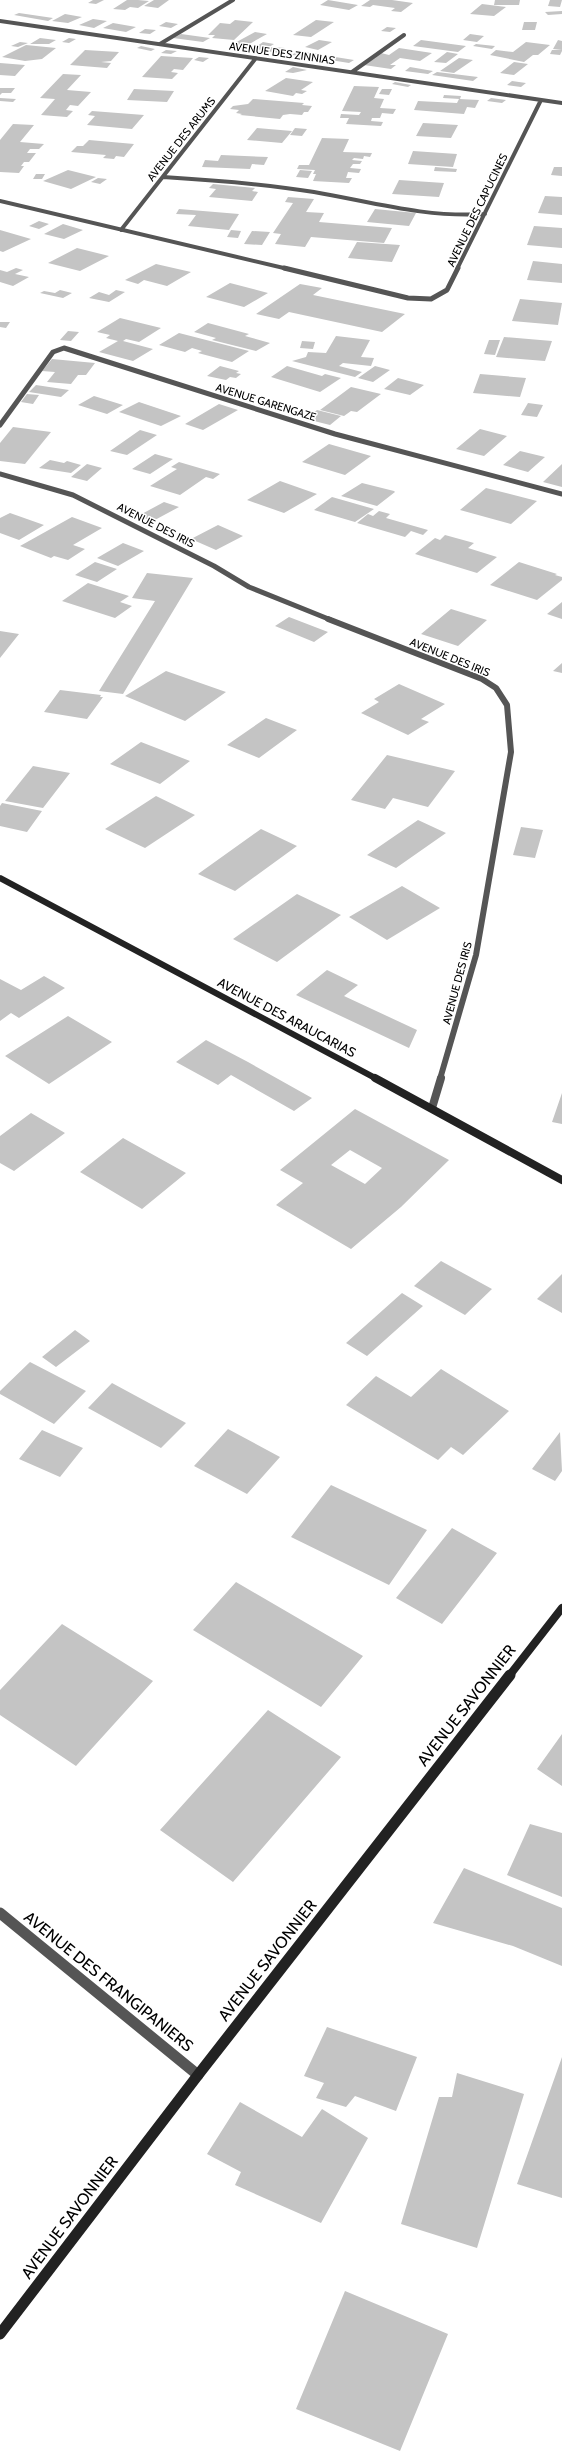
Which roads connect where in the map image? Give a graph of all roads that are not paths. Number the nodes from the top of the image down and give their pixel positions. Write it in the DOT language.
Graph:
graph roads {
  1 [pos="233,0"];
  2 [pos="0,21"];
  3 [pos="404,35"];
  4 [pos="160,44"];
  5 [pos="256,58"];
  6 [pos="352,72"];
  7 [pos="541,100"];
  8 [pos="562,103"];
  9 [pos="163,177"];
  10 [pos="0,201"];
  11 [pos="485,214"];
  12 [pos="121,230"];
  13 [pos="0,425"];
  14 [pos="0,474"];
  15 [pos="562,494"];
  16 [pos="0,878"];
  17 [pos="432,1108"];
  18 [pos="562,1180"];
  19 [pos="562,1608"];
  20 [pos="0,1913"];
  21 [pos="198,2074"];
  22 [pos="0,2334"];
  1 -- 4 [label="street"];
  2 -- 4 [label="street, AVENUE DES ZINNIAS"];
  3 -- 6 [label="street"];
  4 -- 5 [label="street, AVENUE DES ZINNIAS"];
  5 -- 6 [label="street, AVENUE DES ZINNIAS"];
  5 -- 9 [label="street, AVENUE DES ARUMS"];
  6 -- 7 [label="street, AVENUE DES ZINNIAS"];
  7 -- 8 [label="street, AVENUE DES ZINNIAS"];
  7 -- 11 [label="street, AVENUE DES CAPUCINES"];
  9 -- 11 [label="street"];
  9 -- 12 [label="street, AVENUE DES ARUMS"];
  10 -- 12 [label="street, AVENUE DES CAPUCINES"];
  11 -- 12 [label="street, AVENUE DES CAPUCINES"];
  13 -- 15 [label="street, AVENUE GARENGAZE"];
  14 -- 17 [label="street, AVENUE DES IRIS"];
  16 -- 17 [label="street, AVENUE DES ARAUCARIAS"];
  17 -- 18 [label="street, AVENUE DES ARAUCARIAS"];
  19 -- 21 [label="street, AVENUE SAVONNIER"];
  20 -- 21 [label="street, AVENUE DES FRANGIPANIERS"];
  21 -- 22 [label="street, AVENUE SAVONNIER"];
}
